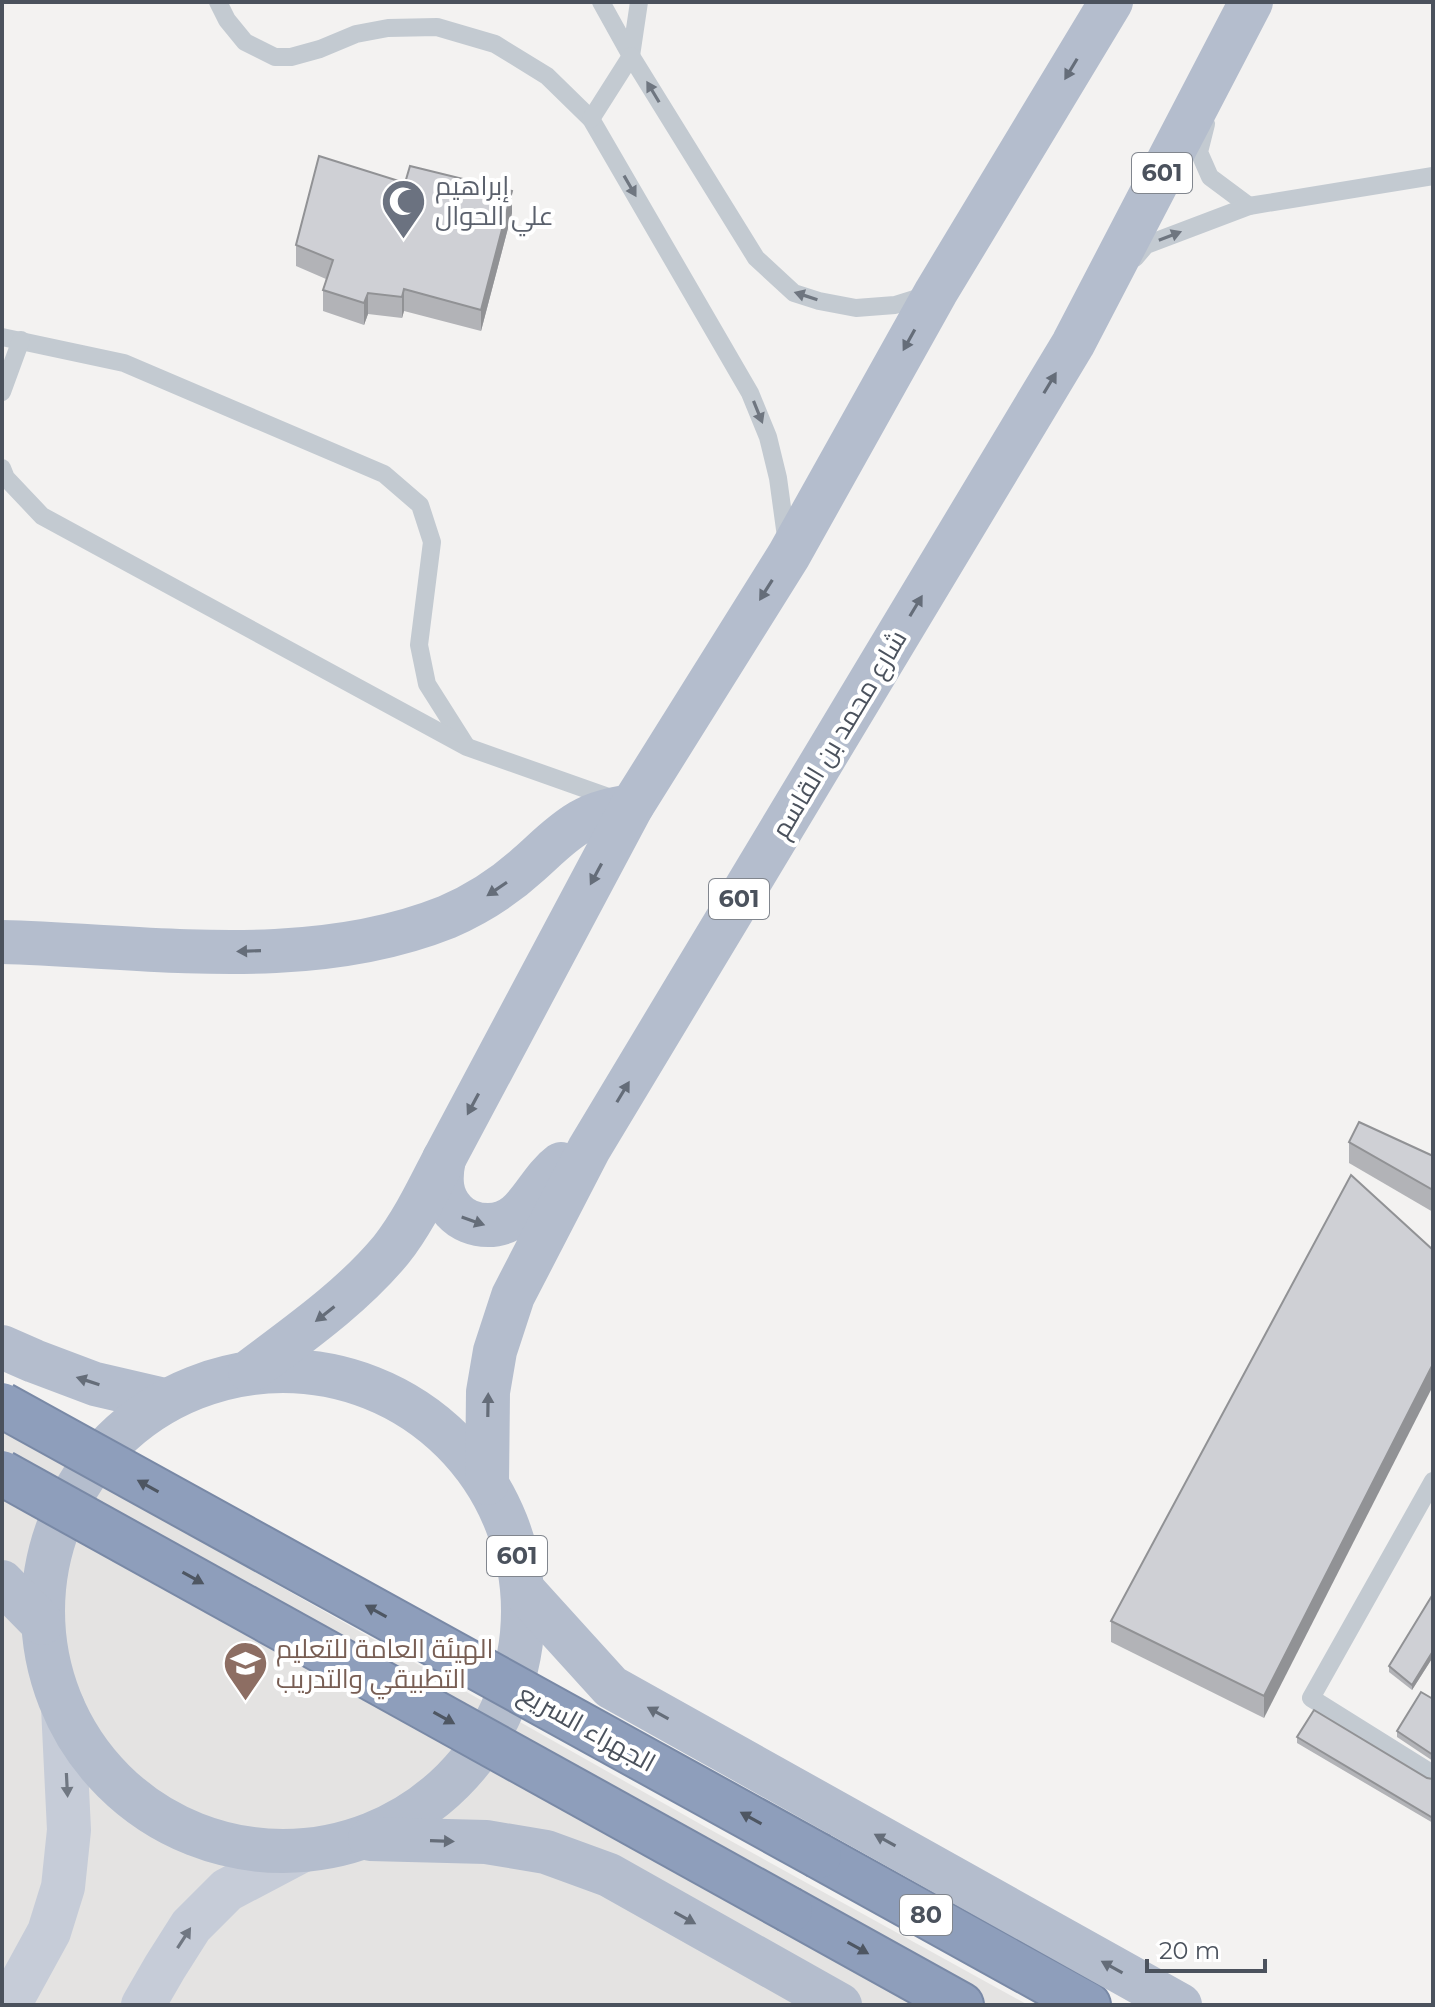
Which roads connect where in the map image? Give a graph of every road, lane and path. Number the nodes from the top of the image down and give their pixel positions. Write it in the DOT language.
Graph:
graph roads {
  1 [pos="218,2"];
  2 [pos="601,2"];
  3 [pos="639,2"];
  4 [pos="1111,2"];
  5 [pos="1251,2"];
  6 [pos="1223,52"];
  7 [pos="631,56"];
  8 [pos="591,119"];
  9 [pos="1433,176"];
  10 [pos="1249,206"];
  11 [pos="936,292"];
  12 [pos="1094,306"];
  13 [pos="2,337"];
  14 [pos="21,340"];
  15 [pos="2,392"];
  16 [pos="2,468"];
  17 [pos="789,555"];
  18 [pos="467,747"];
  19 [pos="632,806"];
  20 [pos="2,942"];
  21 [pos="589,1149"];
  22 [pos="444,1159"];
  23 [pos="2,1347"];
  24 [pos="250,1371"];
  25 [pos="164,1400"];
  26 [pos="2,1405"];
  27 [pos="2,1473"];
  28 [pos="1433,1481"];
  29 [pos="487,1483"];
  30 [pos="2,1582"];
  31 [pos="523,1590"];
  32 [pos="42,1623"];
  33 [pos="63,1707"];
  34 [pos="1433,1774"];
  35 [pos="364,1838"];
  36 [pos="301,1851"];
  37 [pos="9,2005"];
  38 [pos="143,2005"];
  39 [pos="840,2005"];
  40 [pos="961,2005"];
  41 [pos="1088,2005"];
  42 [pos="1180,2005"];
  1 -- 8 [label="lane"];
  2 -- 7 [label="lane"];
  3 -- 7 [label="lane"];
  4 -- 11 [label="main road, 601, one-way"];
  5 -- 6 [label="main road, شارع محمد بن القاسم / 601"];
  6 -- 10 [label="lane"];
  6 -- 12 [label="main road, شارع محمد بن القاسم / 601"];
  7 -- 8 [label="lane"];
  11 -- 7 [label="lane, one-way"];
  8 -- 17 [label="lane, one-way"];
  9 -- 10 [label="lane"];
  12 -- 10 [label="lane, one-way"];
  11 -- 17 [label="main road, 601, one-way"];
  21 -- 12 [label="main road, شارع محمد بن القاسم / 601, one-way"];
  13 -- 14 [label="lane"];
  14 -- 15 [label="lane"];
  14 -- 18 [label="lane"];
  16 -- 18 [label="lane"];
  17 -- 19 [label="main road, 601, one-way"];
  18 -- 19 [label="lane"];
  19 -- 20 [label="main road, one-way"];
  19 -- 22 [label="main road, 601, one-way"];
  22 -- 21 [label="main road, one-way"];
  29 -- 21 [label="main road, شارع محمد بن القاسم / 601, one-way"];
  22 -- 24 [label="main road, 601, one-way"];
  25 -- 23 [label="main road, one-way"];
  24 -- 25 [label="main road, 601"];
  24 -- 29 [label="main road, 601"];
  25 -- 32 [label="main road, 601"];
  41 -- 26 [label="highway, الجهراء السريع / 80, one-way, bridge"];
  27 -- 40 [label="highway, 80, one-way, bridge"];
  28 -- 34 [label="lane"];
  29 -- 31 [label="main road, 601"];
  30 -- 32 [label="main road"];
  31 -- 35 [label="main road, 601"];
  42 -- 31 [label="main road, الجهراء السريع, one-way"];
  32 -- 33 [label="main road, 601"];
  33 -- 36 [label="main road, 601"];
  33 -- 37 [label="street, one-way"];
  35 -- 36 [label="main road, 601"];
  35 -- 39 [label="main road, one-way"];
  38 -- 36 [label="street, one-way"];
}
